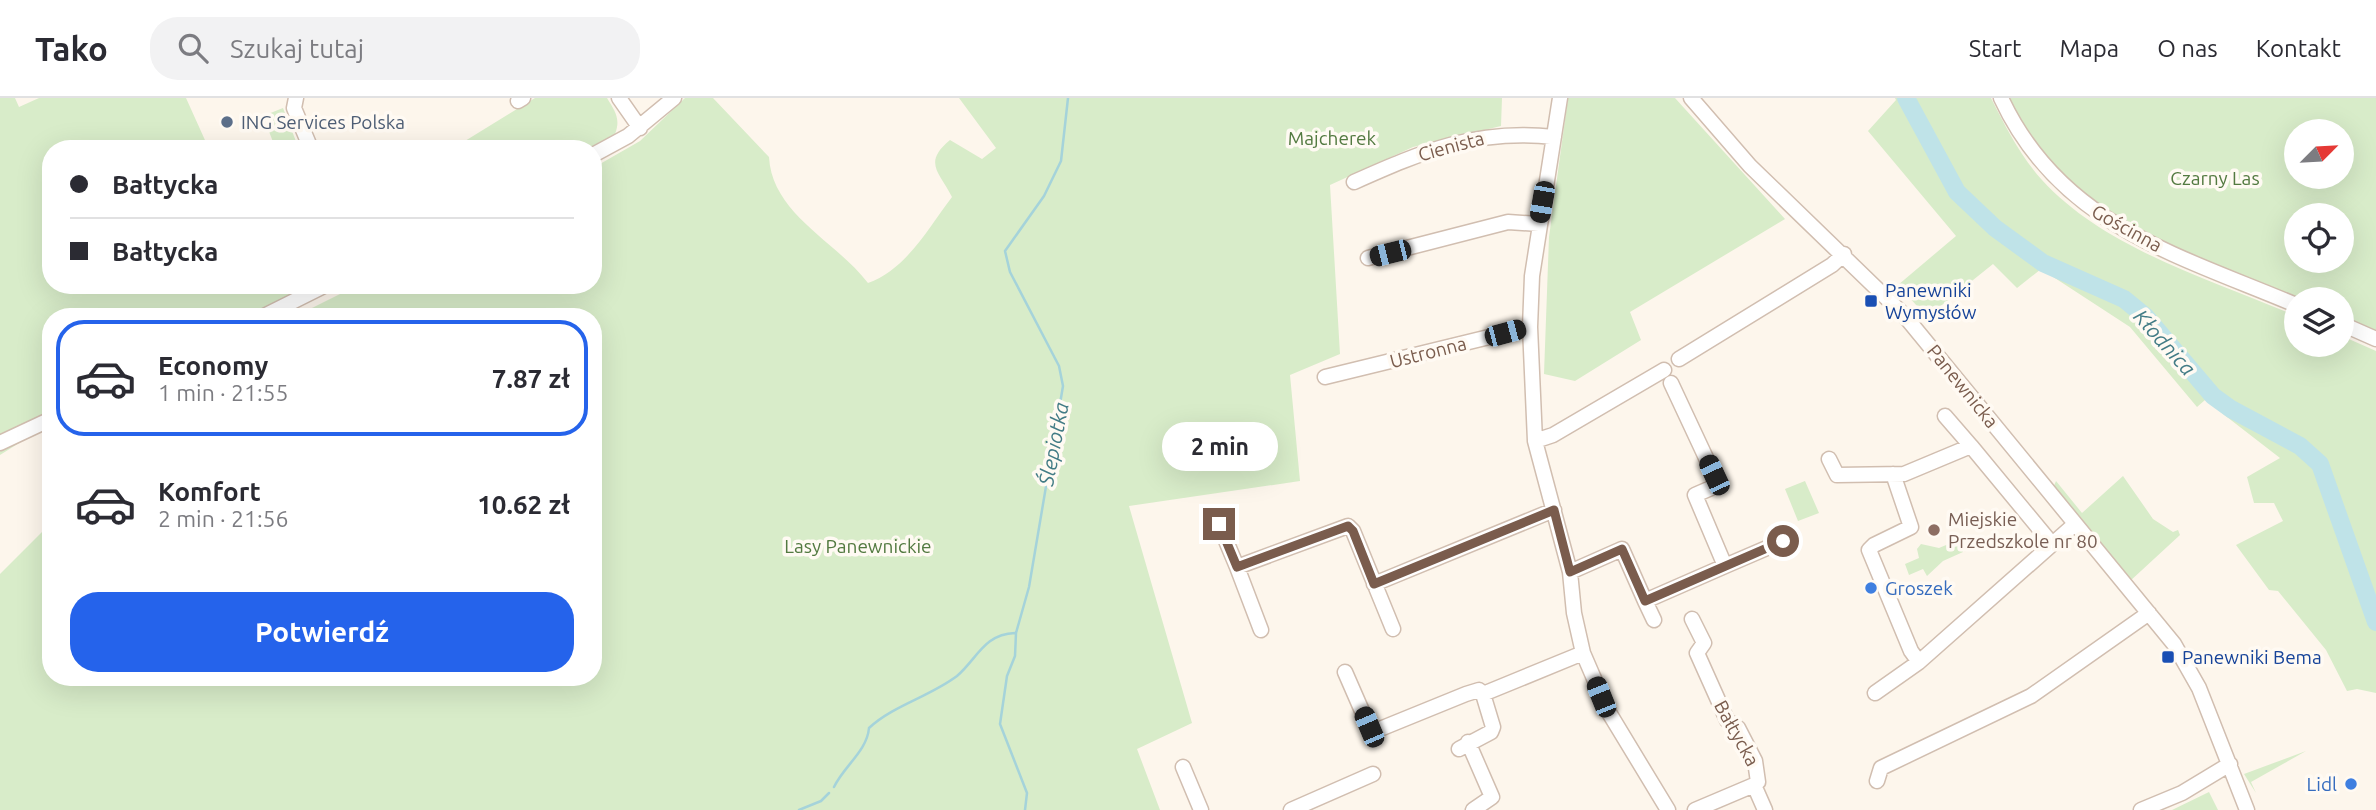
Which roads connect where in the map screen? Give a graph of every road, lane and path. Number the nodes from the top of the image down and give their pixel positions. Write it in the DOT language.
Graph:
graph roads {
  1 [pos="296,98"];
  2 [pos="619,98"];
  3 [pos="674,98"];
  4 [pos="1560,98"];
  5 [pos="1691,98"];
  6 [pos="2001,98"];
  7 [pos="640,128"];
  8 [pos="1554,137"];
  9 [pos="307,140"];
  10 [pos="602,150"];
  11 [pos="1354,182"];
  12 [pos="1539,224"];
  13 [pos="1844,254"];
  14 [pos="1368,258"];
  15 [pos="308,294"];
  16 [pos="2284,300"];
  17 [pos="280,308"];
  18 [pos="1530,327"];
  19 [pos="2354,329"];
  20 [pos="2376,339"];
  21 [pos="1679,359"];
  22 [pos="1325,377"];
  23 [pos="1945,416"];
  24 [pos="42,423"];
  25 [pos="1535,441"];
  26 [pos="0,443"];
  27 [pos="1971,446"];
  28 [pos="1829,459"];
  29 [pos="1893,474"];
  30 [pos="1554,510"];
  31 [pos="1219,524"];
  32 [pos="2075,524"];
  33 [pos="1783,541"];
  34 [pos="2052,544"];
  35 [pos="1725,566"];
  36 [pos="1237,567"];
  37 [pos="1570,572"];
  38 [pos="1374,584"];
  39 [pos="1645,601"];
  40 [pos="2149,613"];
  41 [pos="1692,619"];
  42 [pos="1654,620"];
  43 [pos="1261,629"];
  44 [pos="1393,629"];
  45 [pos="1583,653"];
  46 [pos="1919,662"];
  47 [pos="1345,672"];
  48 [pos="1875,693"];
  49 [pos="1483,694"];
  50 [pos="1506,725"];
  51 [pos="1491,732"];
  52 [pos="2230,764"];
  53 [pos="1184,767"];
  54 [pos="1373,774"];
  55 [pos="1877,780"];
  56 [pos="1754,785"];
  57 [pos="1313,806"];
  58 [pos="1201,810"];
  59 [pos="1291,810"];
  60 [pos="1473,810"];
  61 [pos="1668,810"];
  62 [pos="1695,810"];
  63 [pos="1765,810"];
  64 [pos="2141,810"];
  65 [pos="2247,810"];
  1 -- 9 [label="street"];
  2 -- 7 [label="street"];
  3 -- 7 [label="street"];
  4 -- 8 [label="street"];
  5 -- 13 [label="street, Panewnicka"];
  6 -- 16 [label="street, Gościnna"];
  7 -- 10 [label="street"];
  8 -- 11 [label="street, Cienista"];
  8 -- 12 [label="street"];
  12 -- 14 [label="street"];
  12 -- 18 [label="street"];
  13 -- 21 [label="street"];
  13 -- 32 [label="street, Panewnicka"];
  15 -- 17 [label="street"];
  18 -- 22 [label="street, Ustronna"];
  18 -- 25 [label="street"];
  19 -- 20 [label="street"];
  23 -- 27 [label="street, Panewnicka"];
  24 -- 26 [label="street"];
  25 -- 30 [label="street"];
  25 -- 35 [label="street"];
  27 -- 29 [label="street, Panewnicka"];
  27 -- 34 [label="street, Panewnicka"];
  28 -- 29 [label="street, Panewnicka"];
  29 -- 46 [label="street"];
  30 -- 37 [label="street"];
  30 -- 38 [label="street"];
  31 -- 36 [label="street"];
  32 -- 34 [label="street"];
  32 -- 40 [label="street, Panewnicka"];
  33 -- 35 [label="street"];
  34 -- 46 [label="street"];
  35 -- 39 [label="street"];
  36 -- 38 [label="street"];
  36 -- 43 [label="street"];
  37 -- 39 [label="street"];
  37 -- 45 [label="street"];
  38 -- 44 [label="street"];
  39 -- 42 [label="street"];
  40 -- 52 [label="street, Panewnicka"];
  40 -- 55 [label="street"];
  41 -- 56 [label="street, Bałtycka"];
  45 -- 49 [label="street"];
  45 -- 61 [label="street"];
  46 -- 48 [label="street"];
  47 -- 49 [label="street"];
  49 -- 51 [label="street"];
  50 -- 51 [label="street"];
  51 -- 60 [label="street"];
  52 -- 64 [label="street"];
  52 -- 65 [label="street, Panewnicka"];
  53 -- 58 [label="street"];
  54 -- 57 [label="street"];
  56 -- 62 [label="street"];
  56 -- 63 [label="street, Bałtycka"];
  57 -- 59 [label="street"];
}
